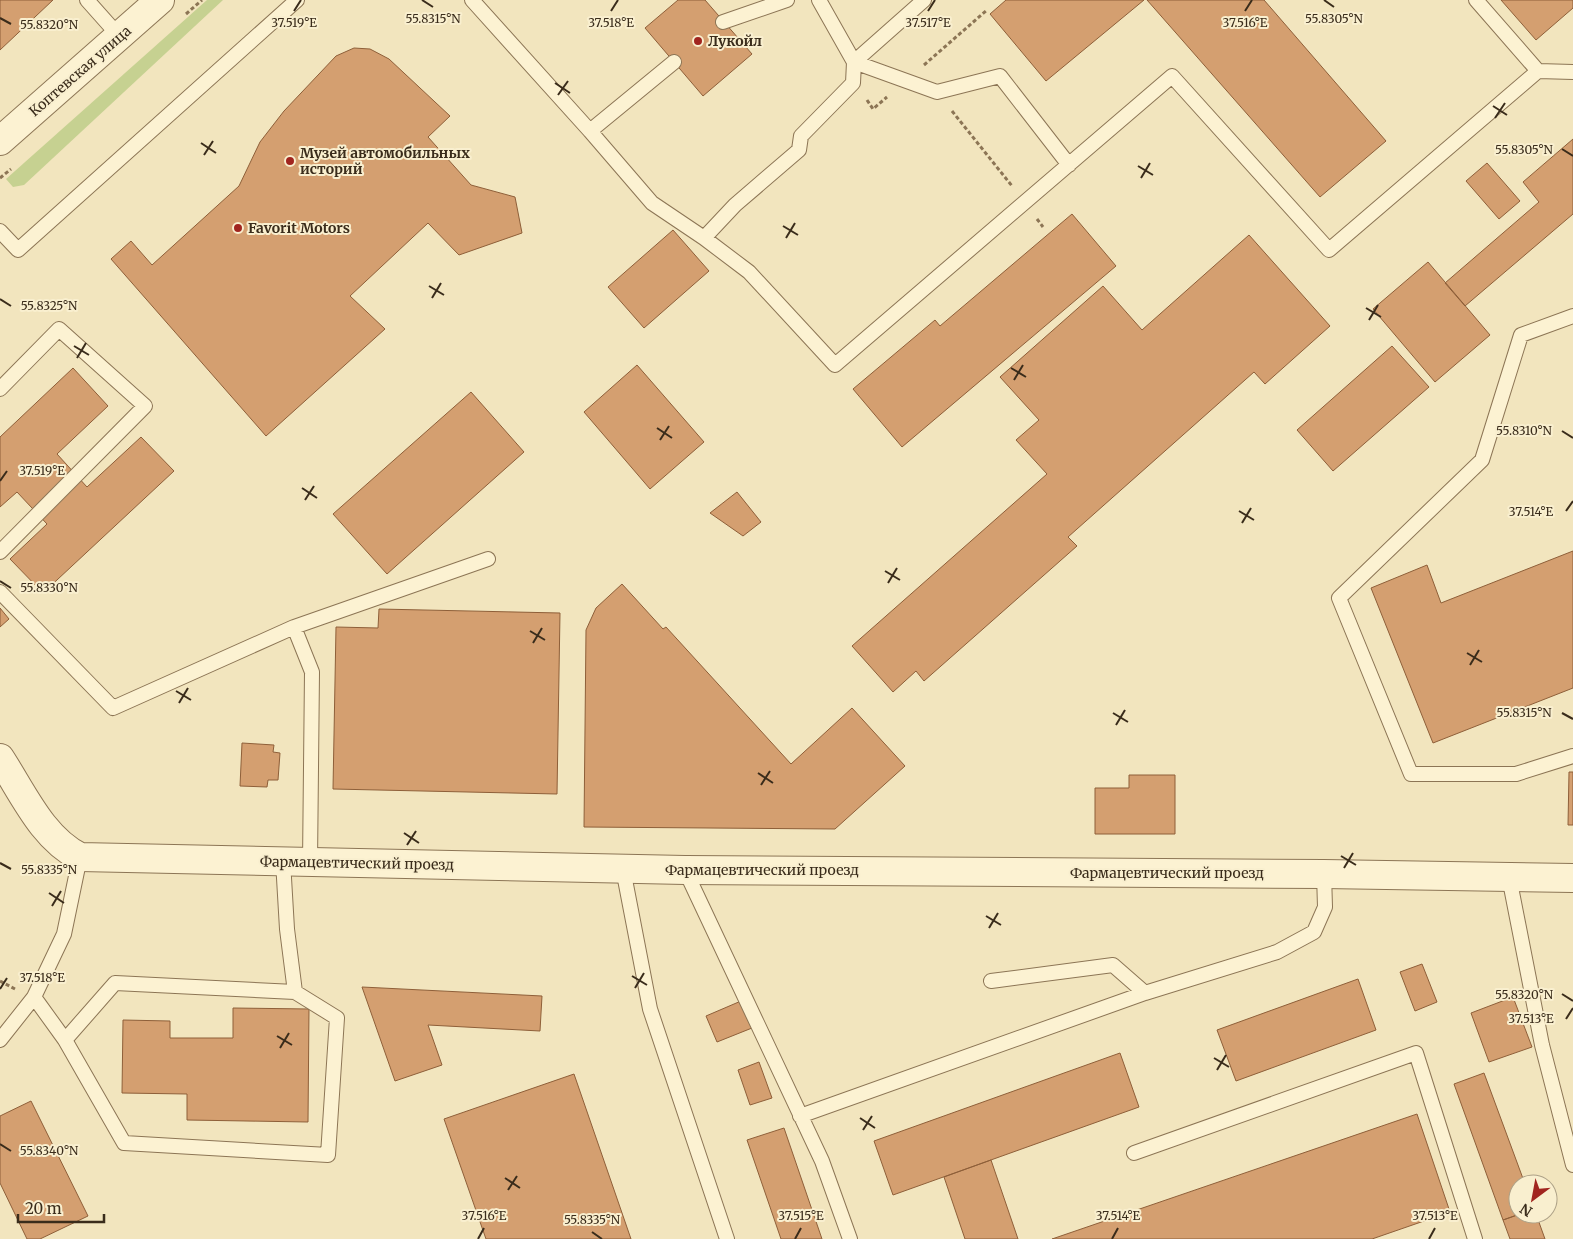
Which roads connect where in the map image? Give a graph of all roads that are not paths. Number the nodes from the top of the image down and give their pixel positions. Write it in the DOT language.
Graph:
graph roads {
  1 [pos="86,0"];
  2 [pos="160,0"];
  3 [pos="297,0"];
  4 [pos="472,0"];
  5 [pos="787,0"];
  6 [pos="819,0"];
  7 [pos="924,0"];
  8 [pos="1476,0"];
  9 [pos="724,22"];
  10 [pos="119,36"];
  11 [pos="674,62"];
  12 [pos="854,62"];
  13 [pos="1538,71"];
  14 [pos="1573,72"];
  15 [pos="590,132"];
  16 [pos="0,141"];
  17 [pos="1069,165"];
  18 [pos="0,231"];
  19 [pos="704,238"];
  20 [pos="1573,316"];
  21 [pos="0,389"];
  22 [pos="0,552"];
  23 [pos="488,560"];
  24 [pos="0,592"];
  25 [pos="294,626"];
  26 [pos="1573,756"];
  27 [pos="0,758"];
  28 [pos="80,857"];
  29 [pos="283,861"];
  30 [pos="310,863"];
  31 [pos="623,868"];
  32 [pos="685,870"];
  33 [pos="1324,874"];
  34 [pos="1509,877"];
  35 [pos="1573,878"];
  36 [pos="991,981"];
  37 [pos="295,992"];
  38 [pos="1145,993"];
  39 [pos="34,997"];
  40 [pos="0,1040"];
  41 [pos="65,1040"];
  42 [pos="800,1116"];
  43 [pos="1134,1153"];
  44 [pos="1573,1165"];
  45 [pos="727,1239"];
  46 [pos="850,1239"];
  47 [pos="1475,1239"];
  1 -- 10 [label="lane"];
  2 -- 10 [label="street, Коптевская улица"];
  3 -- 18 [label="lane"];
  4 -- 15 [label="lane"];
  5 -- 9 [label="lane"];
  6 -- 12 [label="lane"];
  7 -- 12 [label="lane"];
  8 -- 13 [label="lane"];
  10 -- 16 [label="street, Коптевская улица"];
  11 -- 15 [label="lane"];
  12 -- 17 [label="lane"];
  12 -- 19 [label="lane"];
  13 -- 14 [label="lane"];
  13 -- 17 [label="lane"];
  15 -- 19 [label="lane"];
  17 -- 19 [label="lane"];
  20 -- 26 [label="lane"];
  21 -- 22 [label="lane"];
  23 -- 25 [label="lane"];
  24 -- 25 [label="lane"];
  25 -- 30 [label="lane"];
  27 -- 28 [label="street"];
  28 -- 29 [label="street, Фармацевтический проезд"];
  28 -- 39 [label="lane"];
  29 -- 30 [label="street, Фармацевтический проезд"];
  29 -- 37 [label="lane"];
  30 -- 31 [label="street, Фармацевтический проезд"];
  31 -- 32 [label="street, Фармацевтический проезд"];
  31 -- 45 [label="lane"];
  32 -- 33 [label="street, Фармацевтический проезд"];
  32 -- 42 [label="lane"];
  33 -- 34 [label="street, Фармацевтический проезд"];
  33 -- 38 [label="lane"];
  34 -- 35 [label="street, Фармацевтический проезд"];
  34 -- 44 [label="lane"];
  36 -- 38 [label="lane"];
  37 -- 41 [label="lane"];
  37 -- 41 [label="lane"];
  38 -- 42 [label="lane"];
  39 -- 40 [label="lane"];
  39 -- 41 [label="lane"];
  42 -- 46 [label="lane"];
  43 -- 47 [label="lane"];
}
